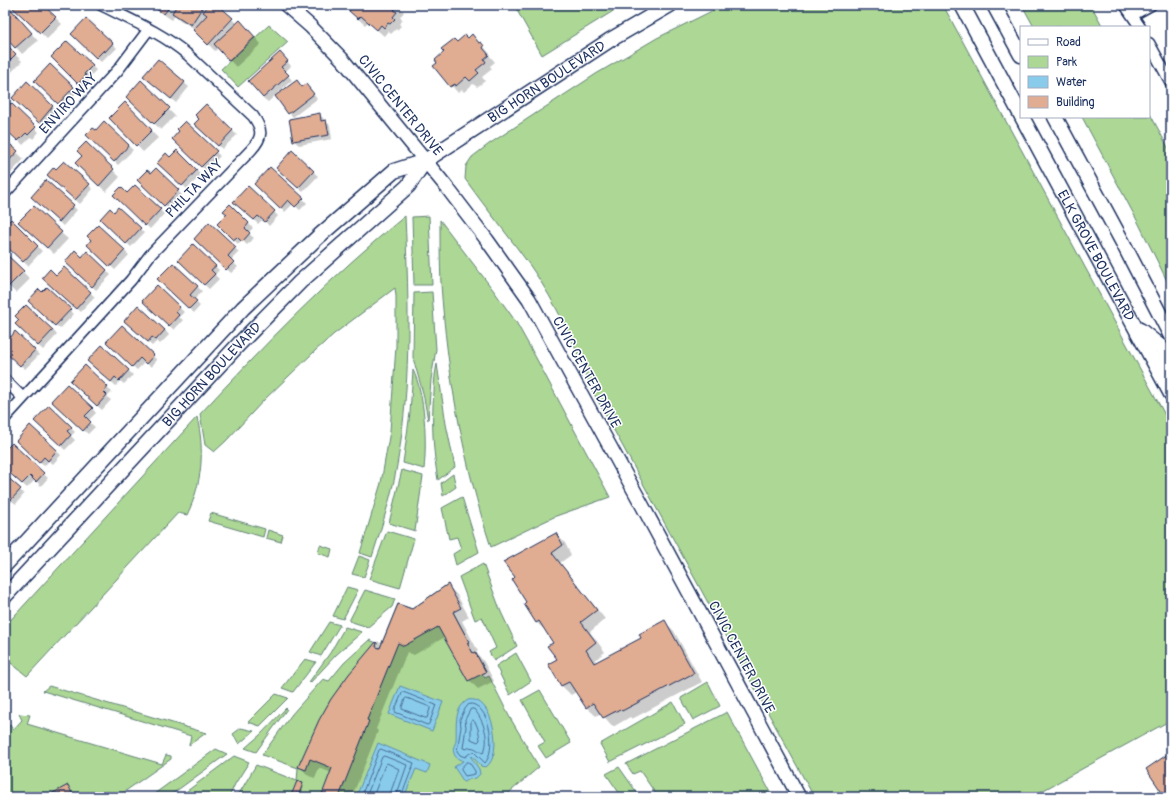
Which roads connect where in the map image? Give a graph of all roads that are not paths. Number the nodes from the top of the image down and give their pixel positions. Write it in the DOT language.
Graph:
graph roads {
  1 [pos="101,5"];
  2 [pos="286,5"];
  3 [pos="670,5"];
  4 [pos="962,5"];
  5 [pos="994,5"];
  6 [pos="1125,5"];
  7 [pos="1151,5"];
  8 [pos="1132,15"];
  9 [pos="1139,26"];
  10 [pos="149,29"];
  11 [pos="1150,45"];
  12 [pos="1020,53"];
  13 [pos="1171,81"];
  14 [pos="1020,112"];
  15 [pos="1023,118"];
  16 [pos="1056,118"];
  17 [pos="425,161"];
  18 [pos="5,193"];
  19 [pos="1135,326"];
  20 [pos="1171,336"];
  21 [pos="1171,366"];
  22 [pos="5,380"];
  23 [pos="1171,394"];
  24 [pos="23,398"];
  25 [pos="5,418"];
  26 [pos="5,565"];
  27 [pos="5,596"];
  28 [pos="799,797"];
  1 -- 10 [label="street, PHILTA WAY"];
  2 -- 17 [label="street, CIVIC CENTER DRIVE"];
  3 -- 17 [label="main road, BIG HORN BOULEVARD"];
  4 -- 14 [label="main road, ELK GROVE BOULEVARD"];
  5 -- 12 [label="main road"];
  6 -- 8 [label="street"];
  7 -- 8 [label="street"];
  8 -- 9 [label="street"];
  10 -- 18 [label="street, ENVIRO WAY"];
  10 -- 24 [label="street, PHILTA WAY"];
  11 -- 13 [label="street"];
  15 -- 19 [label="main road, ELK GROVE BOULEVARD"];
  16 -- 20 [label="main road, ELK GROVE BOULEVARD"];
  17 -- 26 [label="main road, BIG HORN BOULEVARD"];
  17 -- 27 [label="main road, BIG HORN BOULEVARD"];
  17 -- 28 [label="street, CIVIC CENTER DRIVE"];
  19 -- 21 [label="main road"];
  19 -- 23 [label="main road, ELK GROVE BOULEVARD"];
  22 -- 24 [label="street"];
  24 -- 25 [label="street, PHILTA WAY"];
}
